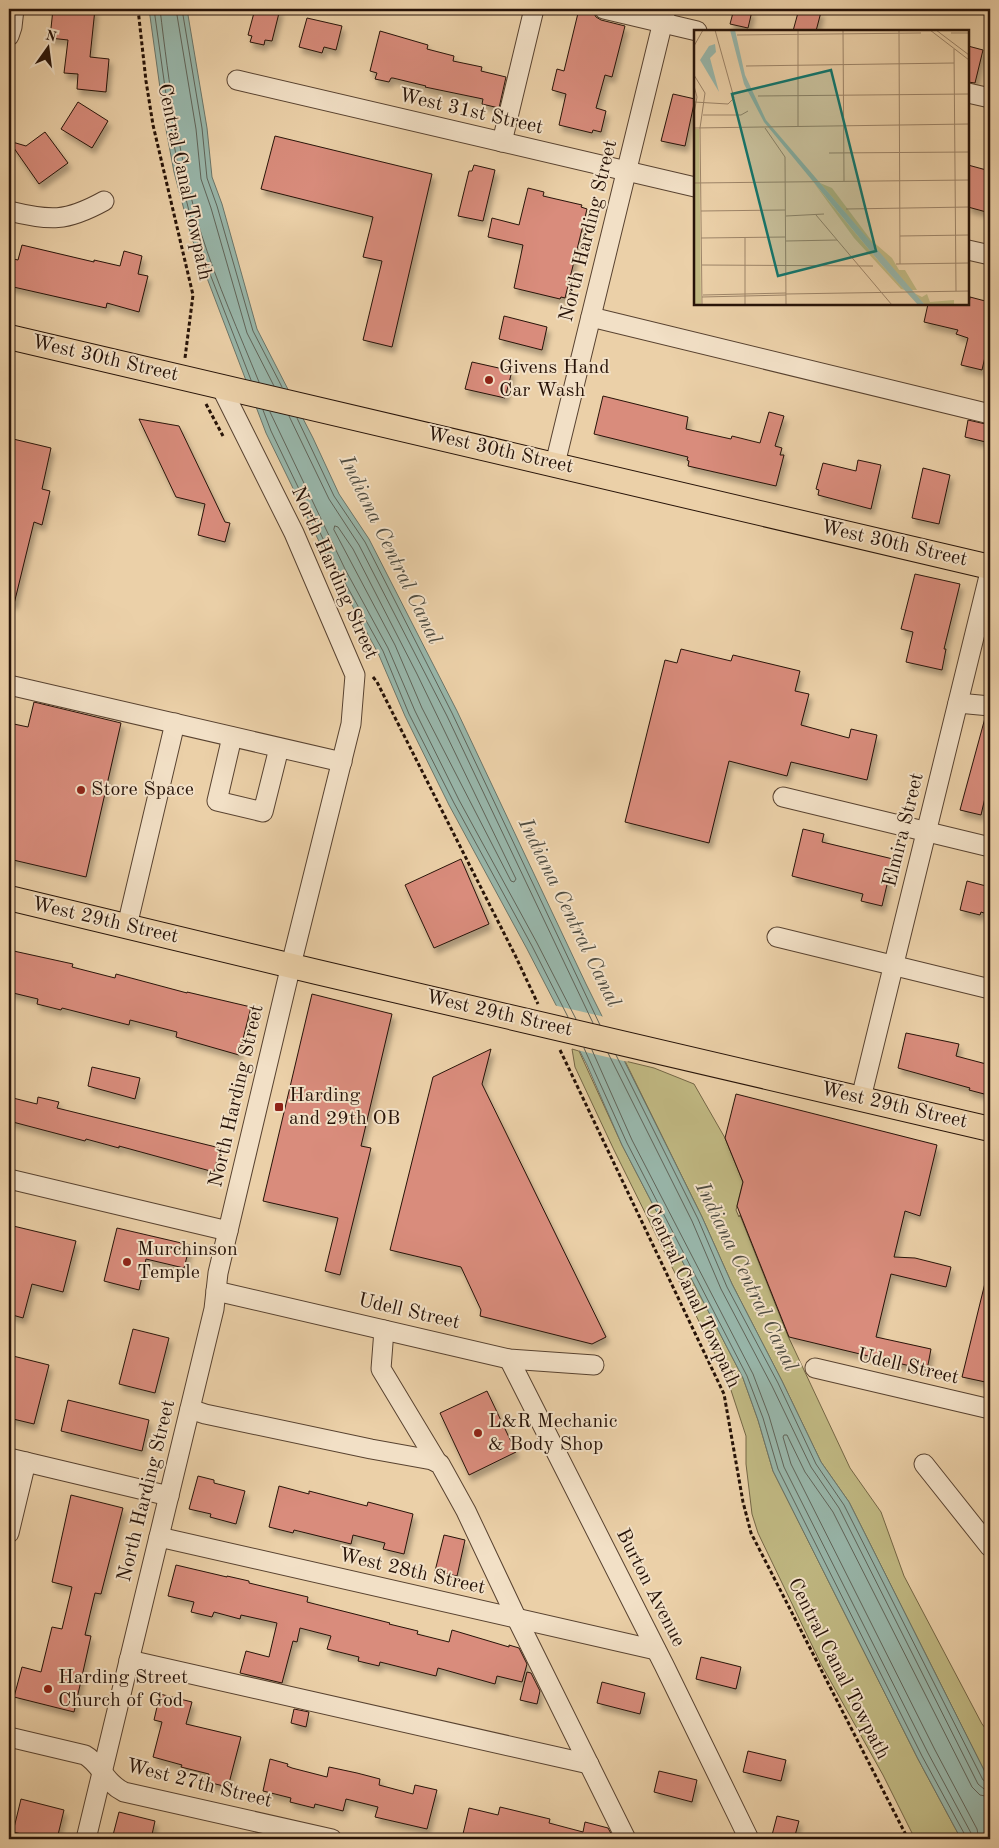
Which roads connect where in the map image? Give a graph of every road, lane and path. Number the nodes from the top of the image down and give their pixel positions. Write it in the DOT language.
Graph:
graph roads {
  1 [pos="14,9"];
  2 [pos="138,9"];
  3 [pos="534,9"];
  4 [pos="604,9"];
  5 [pos="664,16"];
  6 [pos="695,30"];
  7 [pos="9,36"];
  8 [pos="237,80"];
  9 [pos="969,92"];
  10 [pos="990,98"];
  11 [pos="502,142"];
  12 [pos="627,171"];
  13 [pos="694,187"];
  14 [pos="104,201"];
  15 [pos="9,211"];
  16 [pos="969,250"];
  17 [pos="990,255"];
  18 [pos="591,317"];
  19 [pos="9,336"];
  20 [pos="185,362"];
  21 [pos="227,387"];
  22 [pos="990,414"];
  23 [pos="555,464"];
  24 [pos="990,566"];
  25 [pos="990,572"];
  26 [pos="9,685"];
  27 [pos="958,703"];
  28 [pos="990,706"];
  29 [pos="175,723"];
  30 [pos="232,737"];
  31 [pos="279,748"];
  32 [pos="342,762"];
  33 [pos="783,797"];
  34 [pos="927,832"];
  35 [pos="990,847"];
  36 [pos="9,898"];
  37 [pos="127,926"];
  38 [pos="776,937"];
  39 [pos="291,966"];
  40 [pos="894,966"];
  41 [pos="990,989"];
  42 [pos="559,1050"];
  43 [pos="861,1098"];
  44 [pos="990,1129"];
  45 [pos="9,1179"];
  46 [pos="228,1231"];
  47 [pos="216,1291"];
  48 [pos="384,1330"];
  49 [pos="509,1359"];
  50 [pos="594,1365"];
  51 [pos="815,1368"];
  52 [pos="190,1409"];
  53 [pos="990,1410"];
  54 [pos="17,1460"];
  55 [pos="437,1462"];
  56 [pos="924,1464"];
  57 [pos="169,1496"];
  58 [pos="9,1533"];
  59 [pos="159,1537"];
  60 [pos="990,1547"];
  61 [pos="517,1619"];
  62 [pos="656,1650"];
  63 [pos="129,1660"];
  64 [pos="9,1737"];
  65 [pos="589,1764"];
  66 [pos="102,1774"];
  67 [pos="86,1839"];
  68 [pos="332,1839"];
  69 [pos="626,1839"];
  70 [pos="749,1839"];
  71 [pos="908,1839"];
  1 -- 7 [label="street"];
  2 -- 20 [label="path, Central Canal Towpath"];
  3 -- 11 [label="street"];
  4 -- 5 [label="street"];
  5 -- 6 [label="street"];
  5 -- 12 [label="street, North Harding Street"];
  8 -- 11 [label="street, West 31st Street"];
  9 -- 10 [label="street"];
  11 -- 12 [label="street, West 31st Street"];
  12 -- 13 [label="street, West 31st Street"];
  12 -- 18 [label="street, North Harding Street"];
  14 -- 15 [label="street"];
  16 -- 17 [label="street"];
  18 -- 22 [label="street"];
  18 -- 23 [label="street, North Harding Street"];
  19 -- 21 [label="main road, West 30th Street"];
  21 -- 23 [label="main road, West 30th Street"];
  21 -- 32 [label="street, North Harding Street"];
  23 -- 24 [label="main road, West 30th Street"];
  25 -- 27 [label="street, Elmira Street"];
  26 -- 29 [label="street"];
  27 -- 28 [label="street"];
  27 -- 34 [label="street, Elmira Street"];
  29 -- 30 [label="street"];
  29 -- 37 [label="street"];
  30 -- 31 [label="street"];
  30 -- 31 [label="street"];
  31 -- 32 [label="street"];
  32 -- 39 [label="street, North Harding Street"];
  33 -- 34 [label="street"];
  34 -- 35 [label="street"];
  34 -- 40 [label="street, Elmira Street"];
  36 -- 37 [label="main road, West 29th Street"];
  37 -- 39 [label="main road, West 29th Street"];
  38 -- 40 [label="street"];
  39 -- 43 [label="main road, West 29th Street"];
  39 -- 46 [label="street, North Harding Street"];
  40 -- 41 [label="street"];
  40 -- 43 [label="street, Elmira Street"];
  42 -- 71 [label="path, Central Canal Towpath"];
  43 -- 44 [label="main road, West 29th Street"];
  45 -- 46 [label="street"];
  46 -- 47 [label="street, North Harding Street"];
  47 -- 48 [label="street, Udell Street"];
  47 -- 52 [label="street, North Harding Street"];
  48 -- 49 [label="street, Udell Street"];
  48 -- 55 [label="street"];
  49 -- 50 [label="street, Udell Street"];
  49 -- 62 [label="street, Burton Avenue"];
  51 -- 53 [label="street, Udell Street"];
  52 -- 55 [label="street"];
  52 -- 57 [label="street, North Harding Street"];
  54 -- 57 [label="street"];
  54 -- 58 [label="street"];
  55 -- 61 [label="street"];
  56 -- 60 [label="street"];
  57 -- 59 [label="street, North Harding Street"];
  59 -- 61 [label="street, West 28th Street"];
  59 -- 63 [label="street, North Harding Street"];
  61 -- 62 [label="street, West 28th Street"];
  61 -- 65 [label="street"];
  62 -- 70 [label="street, Burton Avenue"];
  63 -- 65 [label="street"];
  63 -- 66 [label="street, North Harding Street"];
  64 -- 66 [label="street, West 27th Street"];
  65 -- 69 [label="street"];
  66 -- 67 [label="street, North Harding Street"];
  66 -- 68 [label="street, West 27th Street"];
}
